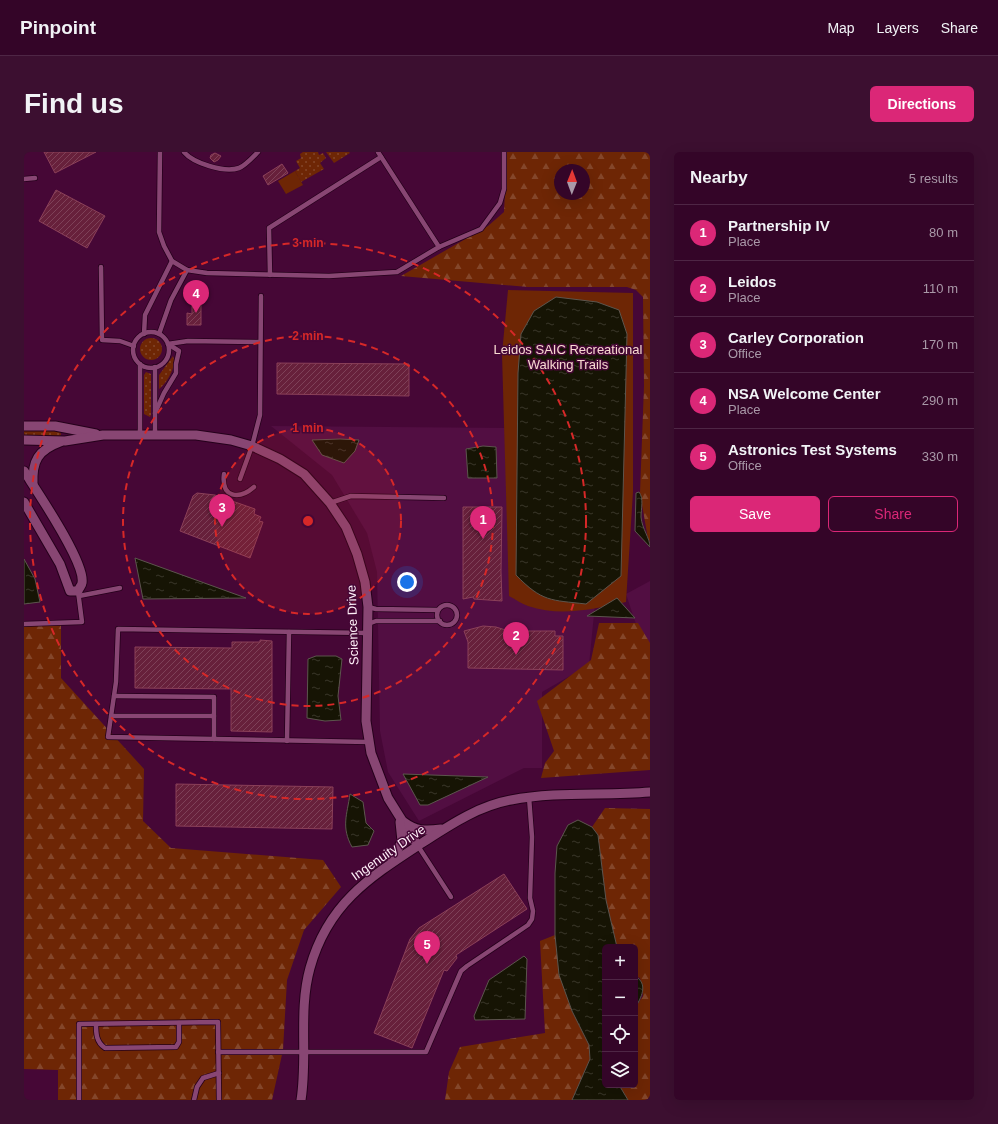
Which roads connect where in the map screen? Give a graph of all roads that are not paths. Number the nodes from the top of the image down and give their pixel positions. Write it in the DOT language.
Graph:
graph roads {
  1 [pos="160,152"];
  2 [pos="184,152"];
  3 [pos="258,152"];
  4 [pos="378,152"];
  5 [pos="504,152"];
  6 [pos="381,157"];
  7 [pos="34,178"];
  8 [pos="24,179"];
  9 [pos="439,247"];
  10 [pos="172,261"];
  11 [pos="101,267"];
  12 [pos="187,270"];
  13 [pos="270,275"];
  14 [pos="261,296"];
  15 [pos="144,334"];
  16 [pos="159,334"];
  17 [pos="260,342"];
  18 [pos="168,344"];
  19 [pos="134,346"];
  20 [pos="140,364"];
  21 [pos="155,367"];
  22 [pos="155,413"];
  23 [pos="24,426"];
  24 [pos="103,435"];
  25 [pos="140,436"];
  26 [pos="155,436"];
  27 [pos="24,440"];
  28 [pos="65,441"];
  29 [pos="252,446"];
  30 [pos="24,471"];
  31 [pos="224,474"];
  32 [pos="240,479"];
  33 [pos="33,485"];
  34 [pos="254,487"];
  35 [pos="444,498"];
  36 [pos="24,502"];
  37 [pos="330,502"];
  38 [pos="120,588"];
  39 [pos="78,594"];
  40 [pos="368,607"];
  41 [pos="438,610"];
  42 [pos="440,621"];
  43 [pos="24,624"];
  44 [pos="368,629"];
  45 [pos="289,632"];
  46 [pos="114,696"];
  47 [pos="111,716"];
  48 [pos="214,716"];
  49 [pos="214,739"];
  50 [pos="287,740"];
  51 [pos="369,742"];
  52 [pos="650,792"];
  53 [pos="529,797"];
  54 [pos="400,818"];
  55 [pos="444,828"];
  56 [pos="418,846"];
  57 [pos="390,864"];
  58 [pos="451,897"];
  59 [pos="179,1023"];
  60 [pos="96,1024"];
  61 [pos="218,1052"];
  62 [pos="304,1052"];
  63 [pos="219,1073"];
  64 [pos="79,1100"];
  65 [pos="194,1100"];
  66 [pos="219,1100"];
  67 [pos="301,1100"];
  1 -- 10 [label="lane"];
  2 -- 3 [label="lane"];
  4 -- 6 [label="lane"];
  5 -- 9 [label="lane"];
  6 -- 9 [label="lane"];
  6 -- 13 [label="lane"];
  7 -- 8 [label="lane"];
  9 -- 13 [label="lane"];
  10 -- 12 [label="lane"];
  10 -- 15 [label="lane"];
  11 -- 19 [label="lane"];
  12 -- 13 [label="lane"];
  12 -- 16 [label="lane"];
  14 -- 17 [label="lane"];
  15 -- 16 [label="lane"];
  15 -- 19 [label="lane"];
  16 -- 18 [label="lane"];
  17 -- 18 [label="lane"];
  17 -- 29 [label="lane"];
  18 -- 21 [label="lane"];
  18 -- 22 [label="lane"];
  19 -- 20 [label="lane"];
  20 -- 21 [label="lane"];
  20 -- 25 [label="lane"];
  21 -- 22 [label="lane"];
  22 -- 26 [label="lane"];
  23 -- 24 [label="street, Science Drive"];
  24 -- 25 [label="street, Science Drive"];
  24 -- 28 [label="street, Science Drive"];
  25 -- 26 [label="street, Science Drive"];
  26 -- 29 [label="street, Science Drive"];
  27 -- 28 [label="street, Science Drive"];
  28 -- 33 [label="street"];
  29 -- 32 [label="lane"];
  29 -- 37 [label="street, Science Drive"];
  30 -- 33 [label="street"];
  31 -- 34 [label="lane"];
  33 -- 39 [label="street"];
  35 -- 37 [label="lane"];
  36 -- 39 [label="street"];
  37 -- 40 [label="street, Science Drive"];
  38 -- 39 [label="lane"];
  39 -- 43 [label="lane"];
  40 -- 41 [label="lane"];
  40 -- 44 [label="street, Science Drive"];
  41 -- 42 [label="lane"];
  41 -- 42 [label="lane"];
  42 -- 44 [label="lane"];
  44 -- 45 [label="lane"];
  44 -- 51 [label="street, Science Drive"];
  45 -- 46 [label="lane"];
  45 -- 50 [label="lane"];
  46 -- 47 [label="lane"];
  46 -- 48 [label="lane"];
  47 -- 48 [label="lane"];
  47 -- 49 [label="lane"];
  48 -- 49 [label="lane"];
  49 -- 50 [label="lane"];
  50 -- 51 [label="lane"];
  51 -- 54 [label="street, Science Drive"];
  52 -- 53 [label="street, Ingenuity Drive"];
  53 -- 55 [label="street, Ingenuity Drive"];
  53 -- 62 [label="lane"];
  54 -- 55 [label="street"];
  54 -- 56 [label="street, Science Drive"];
  54 -- 57 [label="street"];
  55 -- 56 [label="street, Ingenuity Drive"];
  56 -- 57 [label="street, Ingenuity Drive"];
  56 -- 58 [label="lane"];
  57 -- 62 [label="street, Ingenuity Drive"];
  59 -- 60 [label="lane"];
  59 -- 60 [label="lane"];
  59 -- 61 [label="lane"];
  60 -- 64 [label="lane"];
  61 -- 62 [label="lane"];
  61 -- 63 [label="lane"];
  62 -- 67 [label="street, Ingenuity Drive"];
  63 -- 65 [label="lane"];
  63 -- 66 [label="lane"];
}
